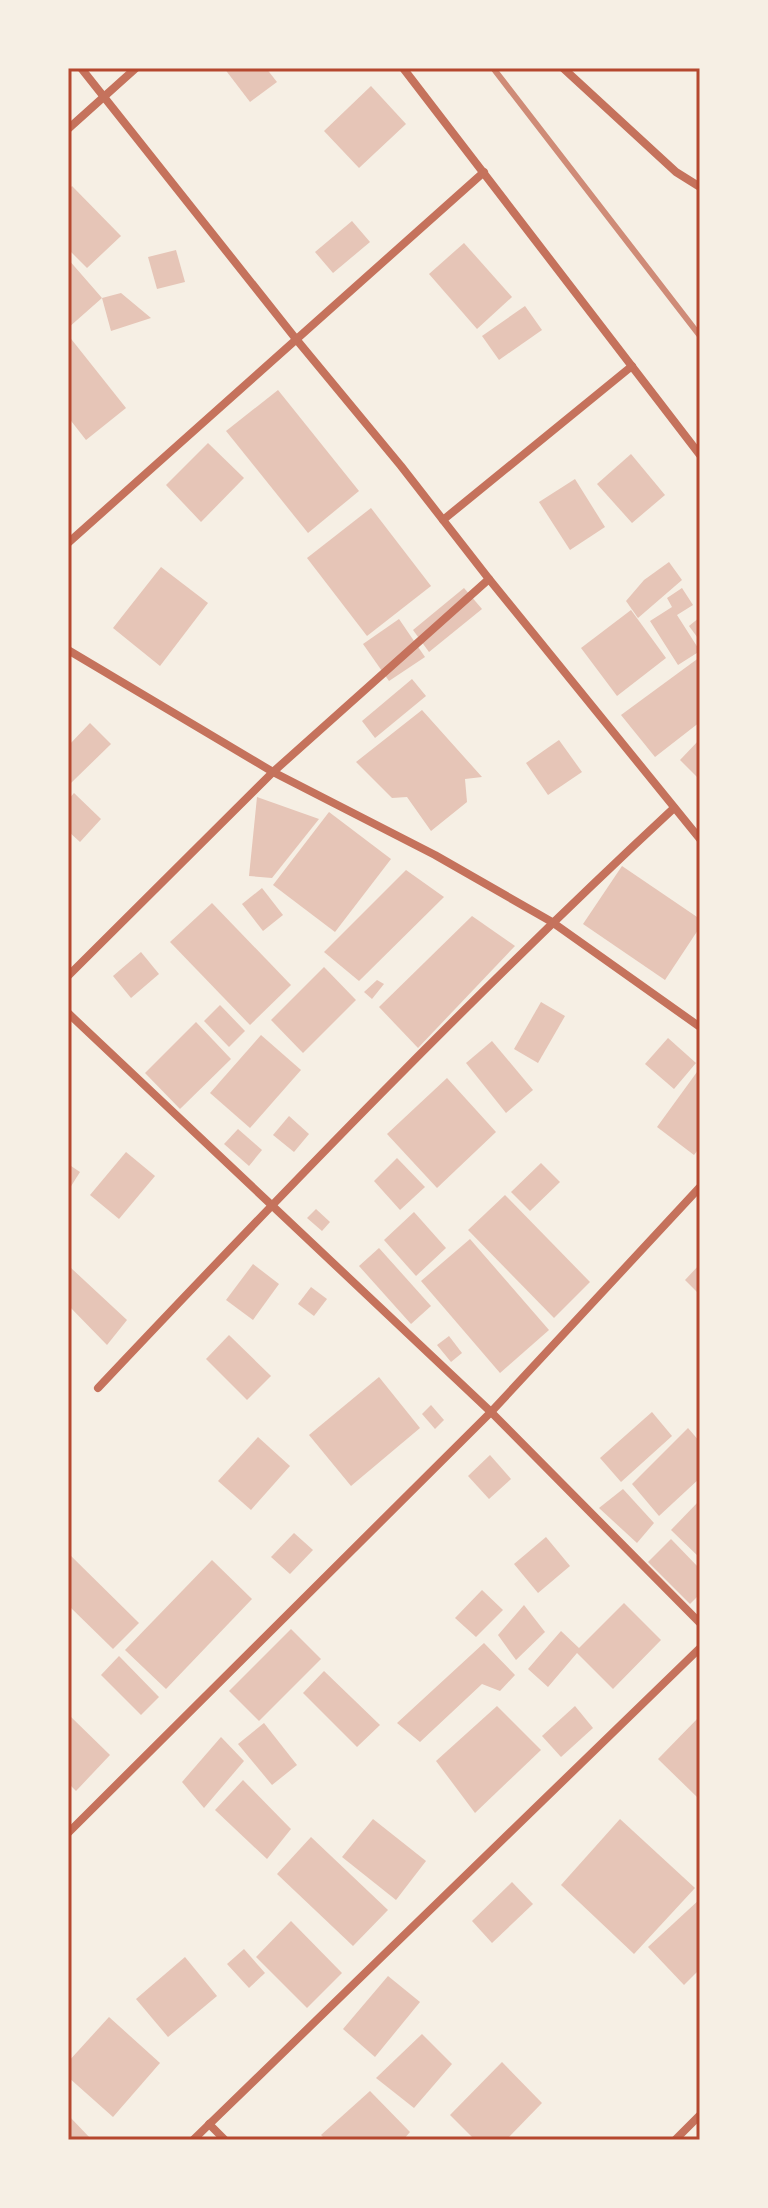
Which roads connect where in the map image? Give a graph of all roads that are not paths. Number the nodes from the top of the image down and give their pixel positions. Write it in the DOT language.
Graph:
graph roads {
  1 [pos="81,68"];
  2 [pos="136,68"];
  3 [pos="403,68"];
  4 [pos="563,68"];
  5 [pos="104,96"];
  6 [pos="68,129"];
  7 [pos="484,172"];
  8 [pos="700,187"];
  9 [pos="296,339"];
  10 [pos="632,366"];
  11 [pos="700,455"];
  12 [pos="443,520"];
  13 [pos="68,543"];
  14 [pos="489,579"];
  15 [pos="68,650"];
  16 [pos="273,772"];
  17 [pos="674,808"];
  18 [pos="700,839"];
  19 [pos="552,922"];
  20 [pos="68,976"];
  21 [pos="68,1013"];
  22 [pos="700,1027"];
  23 [pos="700,1187"];
  24 [pos="270,1206"];
  25 [pos="98,1388"];
  26 [pos="491,1412"];
  27 [pos="700,1623"];
  28 [pos="700,1648"];
  29 [pos="68,1833"];
  30 [pos="700,2115"];
  31 [pos="209,2124"];
  32 [pos="193,2140"];
  33 [pos="225,2140"];
  34 [pos="675,2140"];
  1 -- 5 [label="street"];
  2 -- 5 [label="street"];
  3 -- 7 [label="street"];
  4 -- 8 [label="street"];
  5 -- 6 [label="street"];
  5 -- 9 [label="street"];
  7 -- 9 [label="street"];
  7 -- 10 [label="street"];
  9 -- 12 [label="street"];
  9 -- 13 [label="street"];
  10 -- 11 [label="street"];
  10 -- 12 [label="street"];
  12 -- 14 [label="street"];
  14 -- 16 [label="street"];
  14 -- 17 [label="street"];
  15 -- 16 [label="street"];
  16 -- 19 [label="street"];
  16 -- 20 [label="street"];
  17 -- 18 [label="street"];
  17 -- 19 [label="street"];
  19 -- 22 [label="street"];
  19 -- 24 [label="street"];
  21 -- 24 [label="street"];
  23 -- 26 [label="street"];
  24 -- 25 [label="street"];
  24 -- 26 [label="street"];
  26 -- 27 [label="street"];
  26 -- 29 [label="street"];
  28 -- 31 [label="street"];
  30 -- 34 [label="street"];
  31 -- 32 [label="street"];
  31 -- 33 [label="street"];
}
